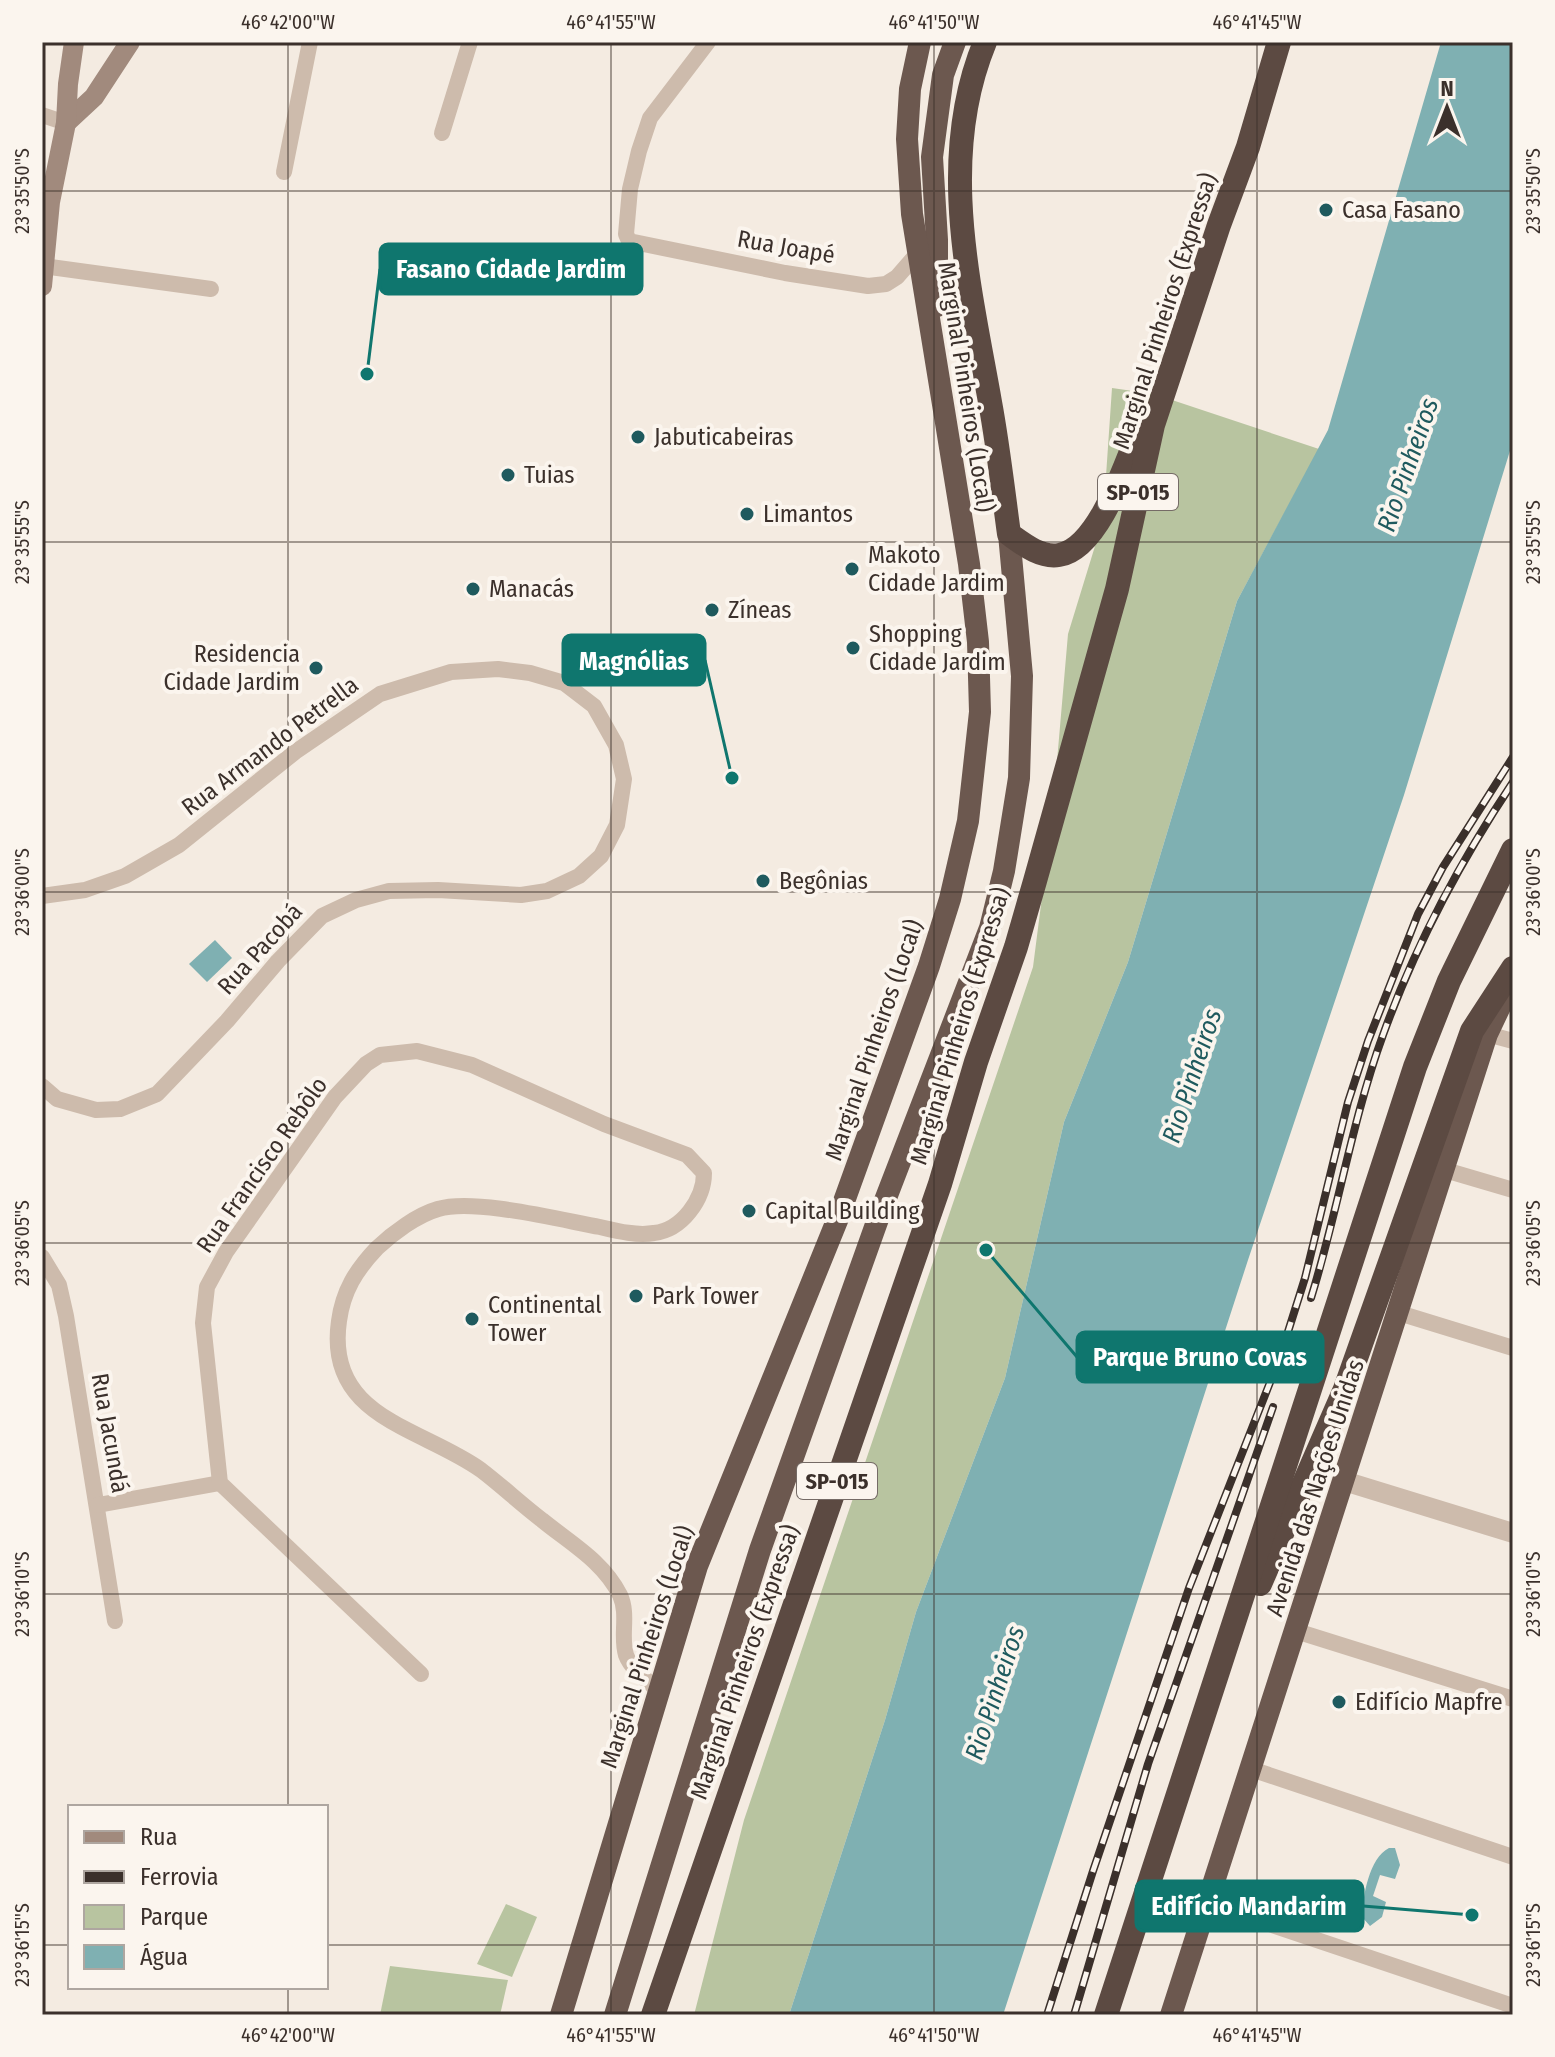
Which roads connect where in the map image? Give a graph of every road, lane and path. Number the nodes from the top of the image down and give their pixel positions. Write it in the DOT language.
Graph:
graph roads {
  1 [pos="74,42"];
  2 [pos="130,42"];
  3 [pos="310,42"];
  4 [pos="470,42"];
  5 [pos="708,42"];
  6 [pos="920,42"];
  7 [pos="955,42"];
  8 [pos="985,42"];
  9 [pos="1279,42"];
  10 [pos="68,84"];
  11 [pos="94,97"];
  12 [pos="42,115"];
  13 [pos="66,123"];
  14 [pos="442,133"];
  15 [pos="284,172"];
  16 [pos="917,254"];
  17 [pos="43,276"];
  18 [pos="211,289"];
  19 [pos="936,356"];
  20 [pos="1170,371"];
  21 [pos="1009,534"];
  22 [pos="617,825"];
  23 [pos="1513,850"];
  24 [pos="42,896"];
  25 [pos="1513,968"];
  26 [pos="1513,978"];
  27 [pos="1487,1034"];
  28 [pos="1513,1041"];
  29 [pos="42,1086"];
  30 [pos="1445,1170"];
  31 [pos="1513,1190"];
  32 [pos="42,1257"];
  33 [pos="1399,1313"];
  34 [pos="1513,1348"];
  35 [pos="1344,1481"];
  36 [pos="220,1483"];
  37 [pos="98,1505"];
  38 [pos="1513,1533"];
  39 [pos="115,1621"];
  40 [pos="1296,1631"];
  41 [pos="1219,1669"];
  42 [pos="421,1674"];
  43 [pos="659,1691"];
  44 [pos="1513,1699"];
  45 [pos="1251,1769"];
  46 [pos="1513,1857"];
  47 [pos="1207,1903"];
  48 [pos="1138,1919"];
  49 [pos="1513,2006"];
  50 [pos="561,2015"];
  51 [pos="615,2015"];
  52 [pos="653,2015"];
  53 [pos="1106,2015"];
  54 [pos="1122,2015"];
  55 [pos="1171,2015"];
  1 -- 10 [label="main road"];
  2 -- 11 [label="main road"];
  3 -- 15 [label="street"];
  4 -- 14 [label="street"];
  5 -- 16 [label="street, Rua Joapé"];
  6 -- 16 [label="highway, Marginal Pinheiros (Local)"];
  7 -- 19 [label="highway"];
  8 -- 21 [label="highway"];
  9 -- 20 [label="highway, Marginal Pinheiros (Expressa) / SP-015"];
  10 -- 11 [label="main road"];
  10 -- 13 [label="main road"];
  11 -- 13 [label="main road"];
  12 -- 13 [label="street"];
  13 -- 17 [label="main road"];
  16 -- 19 [label="highway, Marginal Pinheiros (Local)"];
  17 -- 18 [label="street"];
  19 -- 43 [label="highway, Marginal Pinheiros (Local)"];
  20 -- 21 [label="highway"];
  20 -- 52 [label="highway, Marginal Pinheiros (Expressa) / SP-015"];
  21 -- 51 [label="highway"];
  22 -- 24 [label="street, Rua Armando Petrella"];
  22 -- 29 [label="street, Rua Pacobá"];
  23 -- 41 [label="highway"];
  25 -- 41 [label="highway"];
  26 -- 27 [label="highway, Avenida das Nações Unidas"];
  27 -- 28 [label="street"];
  27 -- 30 [label="highway, Avenida das Nações Unidas"];
  30 -- 31 [label="street"];
  30 -- 33 [label="highway, Avenida das Nações Unidas"];
  32 -- 37 [label="street, Rua Jacundá"];
  33 -- 34 [label="street"];
  33 -- 35 [label="highway, Avenida das Nações Unidas"];
  35 -- 38 [label="street"];
  35 -- 40 [label="highway, Avenida das Nações Unidas"];
  36 -- 37 [label="street"];
  36 -- 42 [label="street"];
  36 -- 43 [label="street, Rua Francisco Rebôlo"];
  37 -- 39 [label="street, Rua Jacundá"];
  40 -- 44 [label="street"];
  40 -- 45 [label="highway, Avenida das Nações Unidas"];
  41 -- 48 [label="highway"];
  43 -- 50 [label="highway, Marginal Pinheiros (Local)"];
  45 -- 46 [label="street"];
  45 -- 47 [label="highway, Avenida das Nações Unidas"];
  47 -- 49 [label="street"];
  47 -- 55 [label="highway, Avenida das Nações Unidas"];
  48 -- 53 [label="highway"];
  48 -- 54 [label="highway"];
}
